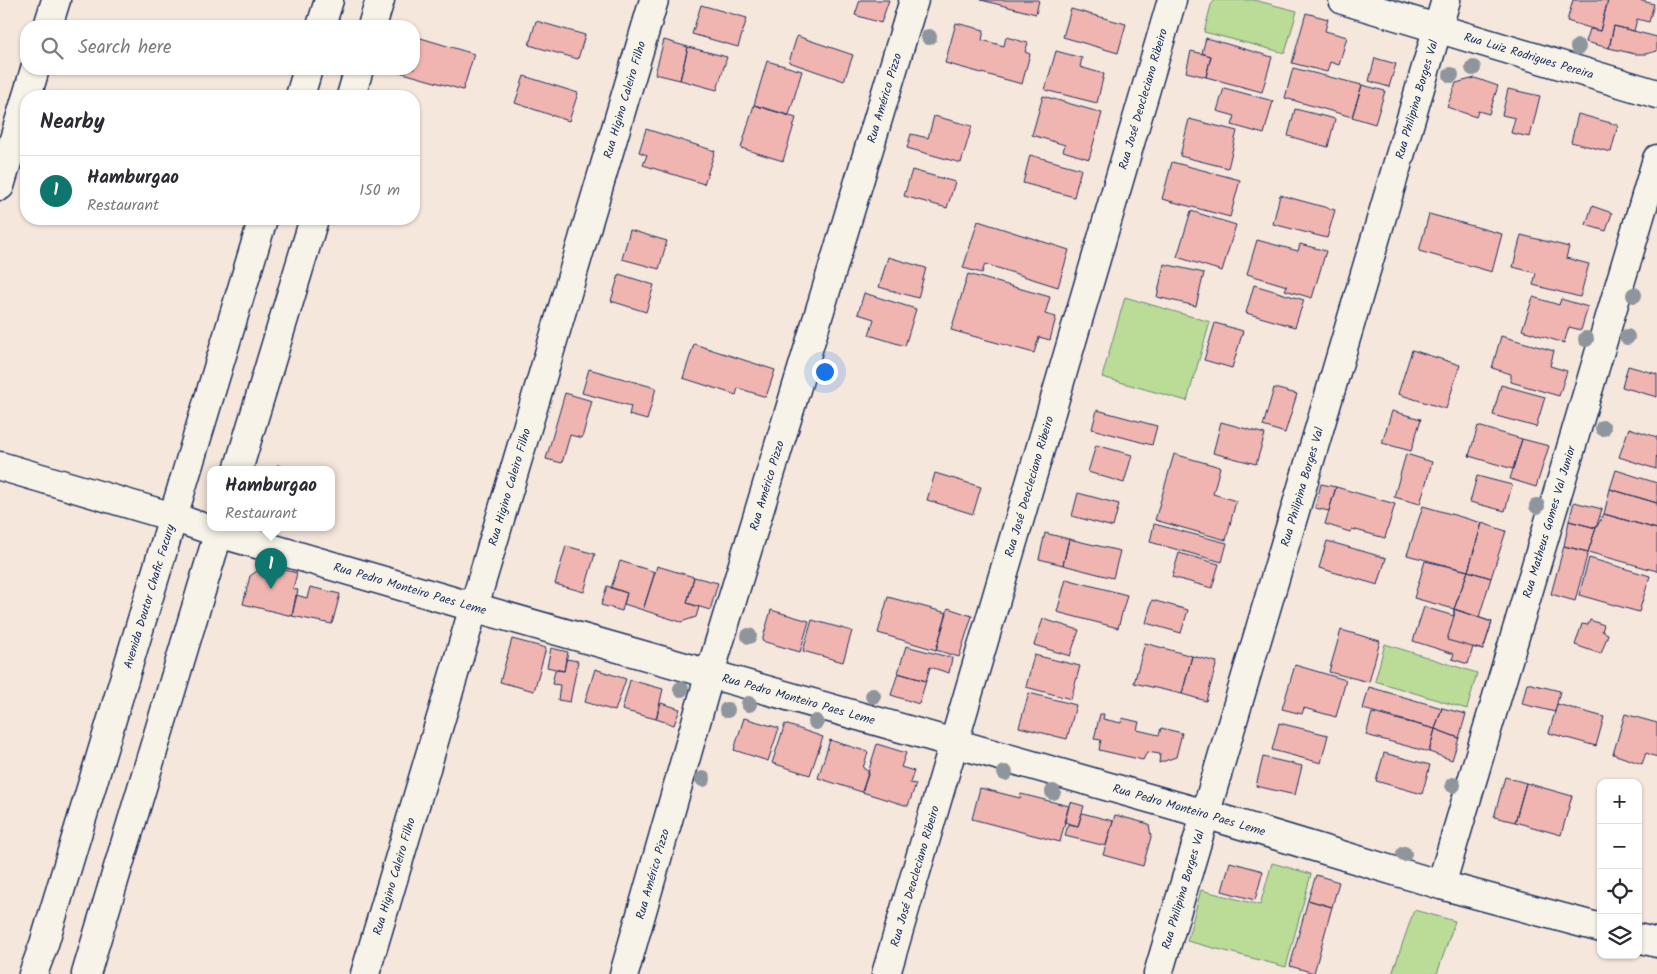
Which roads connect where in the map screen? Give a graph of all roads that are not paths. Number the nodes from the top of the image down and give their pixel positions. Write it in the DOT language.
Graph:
graph roads {
  1 [pos="56,0"];
  2 [pos="329,0"];
  3 [pos="380,0"];
  4 [pos="654,0"];
  5 [pos="914,0"];
  6 [pos="1172,0"];
  7 [pos="1343,0"];
  8 [pos="1446,0"];
  9 [pos="50,20"];
  10 [pos="323,20"];
  11 [pos="374,20"];
  12 [pos="1438,28"];
  13 [pos="34,75"];
  14 [pos="306,75"];
  15 [pos="357,75"];
  16 [pos="29,90"];
  17 [pos="302,90"];
  18 [pos="353,90"];
  19 [pos="1657,94"];
  20 [pos="20,121"];
  21 [pos="1657,159"];
  22 [pos="0,186"];
  23 [pos="261,225"];
  24 [pos="312,225"];
  25 [pos="0,466"];
  26 [pos="239,466"];
  27 [pos="173,517"];
  28 [pos="207,526"];
  29 [pos="220,531"];
  30 [pos="223,531"];
  31 [pos="473,607"];
  32 [pos="710,673"];
  33 [pos="955,743"];
  34 [pos="1205,814"];
  35 [pos="1441,886"];
  36 [pos="1597,927"];
  37 [pos="1642,939"];
  38 [pos="1657,942"];
  39 [pos="33,974"];
  40 [pos="86,974"];
  41 [pos="365,974"];
  42 [pos="624,974"];
  43 [pos="886,974"];
  44 [pos="1158,974"];
  1 -- 9 [label="street"];
  2 -- 10 [label="street"];
  3 -- 11 [label="street"];
  4 -- 31 [label="street, Rua Higino Caleiro Filho"];
  5 -- 32 [label="street, Rua Américo Pizzo"];
  6 -- 33 [label="street, Rua José Deocleciano Ribeiro"];
  7 -- 12 [label="street, Rua Luiz Rodrigues Pereira"];
  8 -- 12 [label="street, Rua Philipina Borges Val"];
  12 -- 19 [label="street, Rua Luiz Rodrigues Pereira"];
  12 -- 34 [label="street, Rua Philipina Borges Val"];
  13 -- 16 [label="street"];
  14 -- 17 [label="street"];
  15 -- 18 [label="street"];
  20 -- 22 [label="street"];
  21 -- 35 [label="street, Rua Matheus Gomes Val Junior"];
  23 -- 27 [label="street, Avenida Doutor Chafic Facury"];
  24 -- 26 [label="street"];
  25 -- 27 [label="street, Rua Pedro Monteiro Paes Leme"];
  27 -- 28 [label="street, Rua Pedro Monteiro Paes Leme"];
  27 -- 39 [label="street, Avenida Doutor Chafic Facury"];
  29 -- 40 [label="street"];
  30 -- 31 [label="street, Rua Pedro Monteiro Paes Leme"];
  31 -- 32 [label="street, Rua Pedro Monteiro Paes Leme"];
  31 -- 41 [label="street, Rua Higino Caleiro Filho"];
  32 -- 33 [label="street, Rua Pedro Monteiro Paes Leme"];
  32 -- 42 [label="street, Rua Américo Pizzo"];
  33 -- 34 [label="street, Rua Pedro Monteiro Paes Leme"];
  33 -- 43 [label="street, Rua José Deocleciano Ribeiro"];
  34 -- 35 [label="street, Rua Pedro Monteiro Paes Leme"];
  34 -- 44 [label="street, Rua Philipina Borges Val"];
  35 -- 36 [label="street, Rua Pedro Monteiro Paes Leme"];
  37 -- 38 [label="street"];
}
